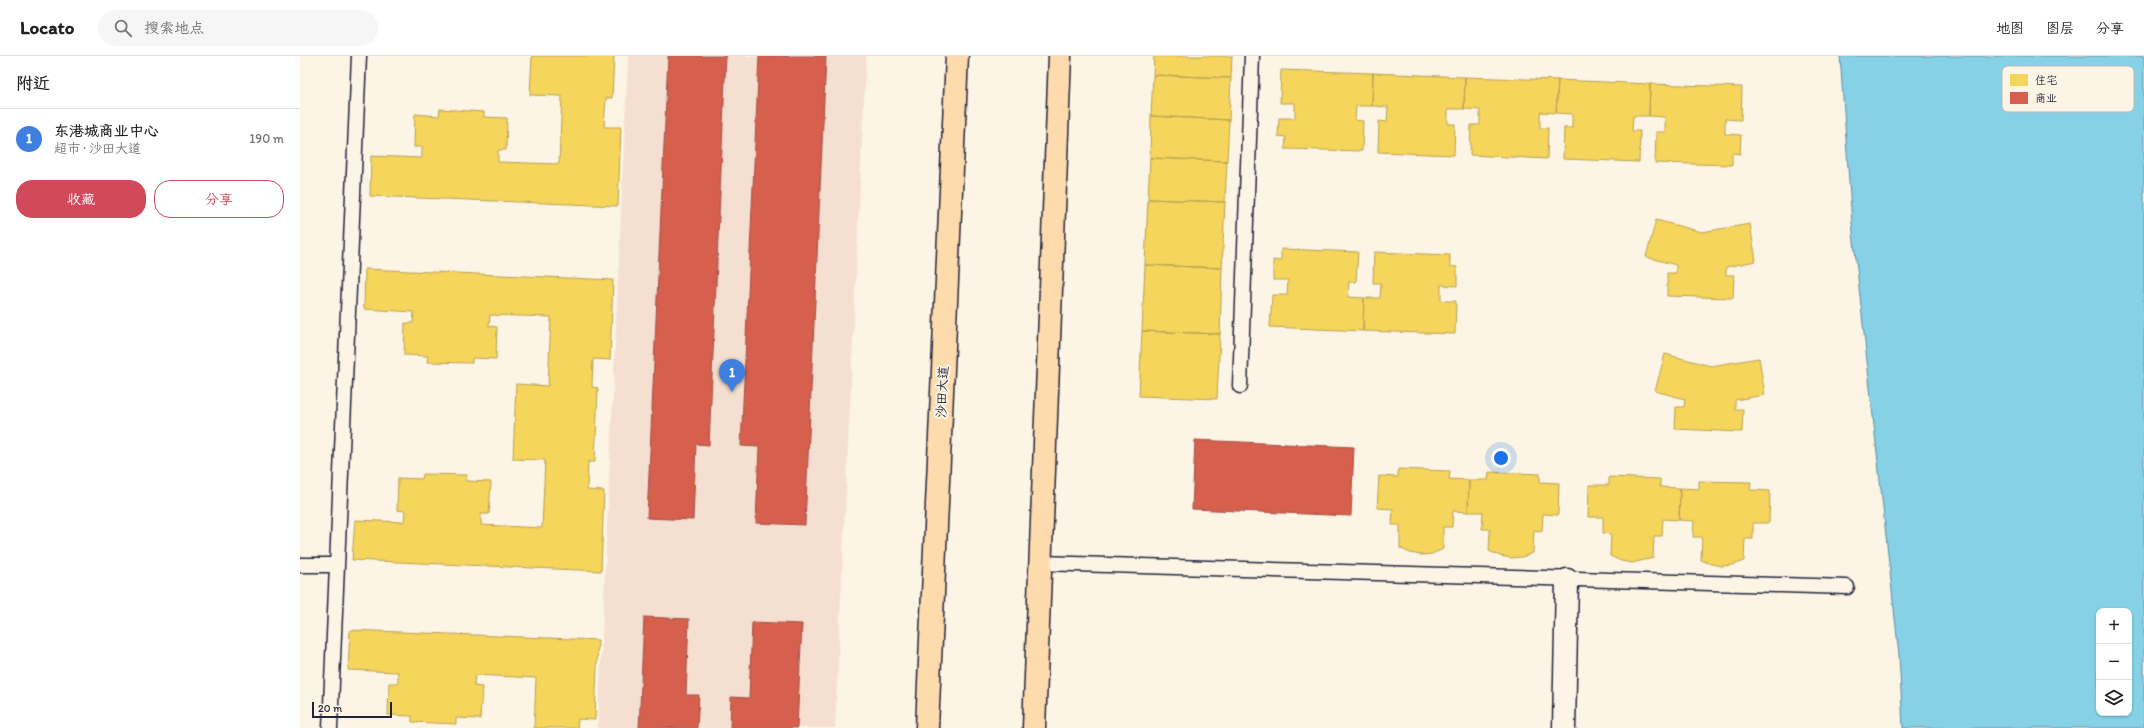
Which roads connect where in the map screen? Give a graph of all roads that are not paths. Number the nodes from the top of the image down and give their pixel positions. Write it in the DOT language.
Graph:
graph roads {
  1 [pos="359,56"];
  2 [pos="957,56"];
  3 [pos="1060,56"];
  4 [pos="1252,56"];
  5 [pos="1240,386"];
  6 [pos="1040,563"];
  7 [pos="300,564"];
  8 [pos="336,565"];
  9 [pos="1567,580"];
  10 [pos="1847,588"];
  11 [pos="330,728"];
  12 [pos="927,728"];
  13 [pos="1034,728"];
  14 [pos="1564,728"];
  1 -- 8 [label="lane"];
  2 -- 12 [label="main road, 沙田大道"];
  3 -- 6 [label="main road"];
  4 -- 5 [label="lane"];
  6 -- 9 [label="lane"];
  6 -- 13 [label="main road"];
  7 -- 8 [label="lane"];
  8 -- 11 [label="lane"];
  9 -- 10 [label="lane"];
  9 -- 14 [label="street"];
}
